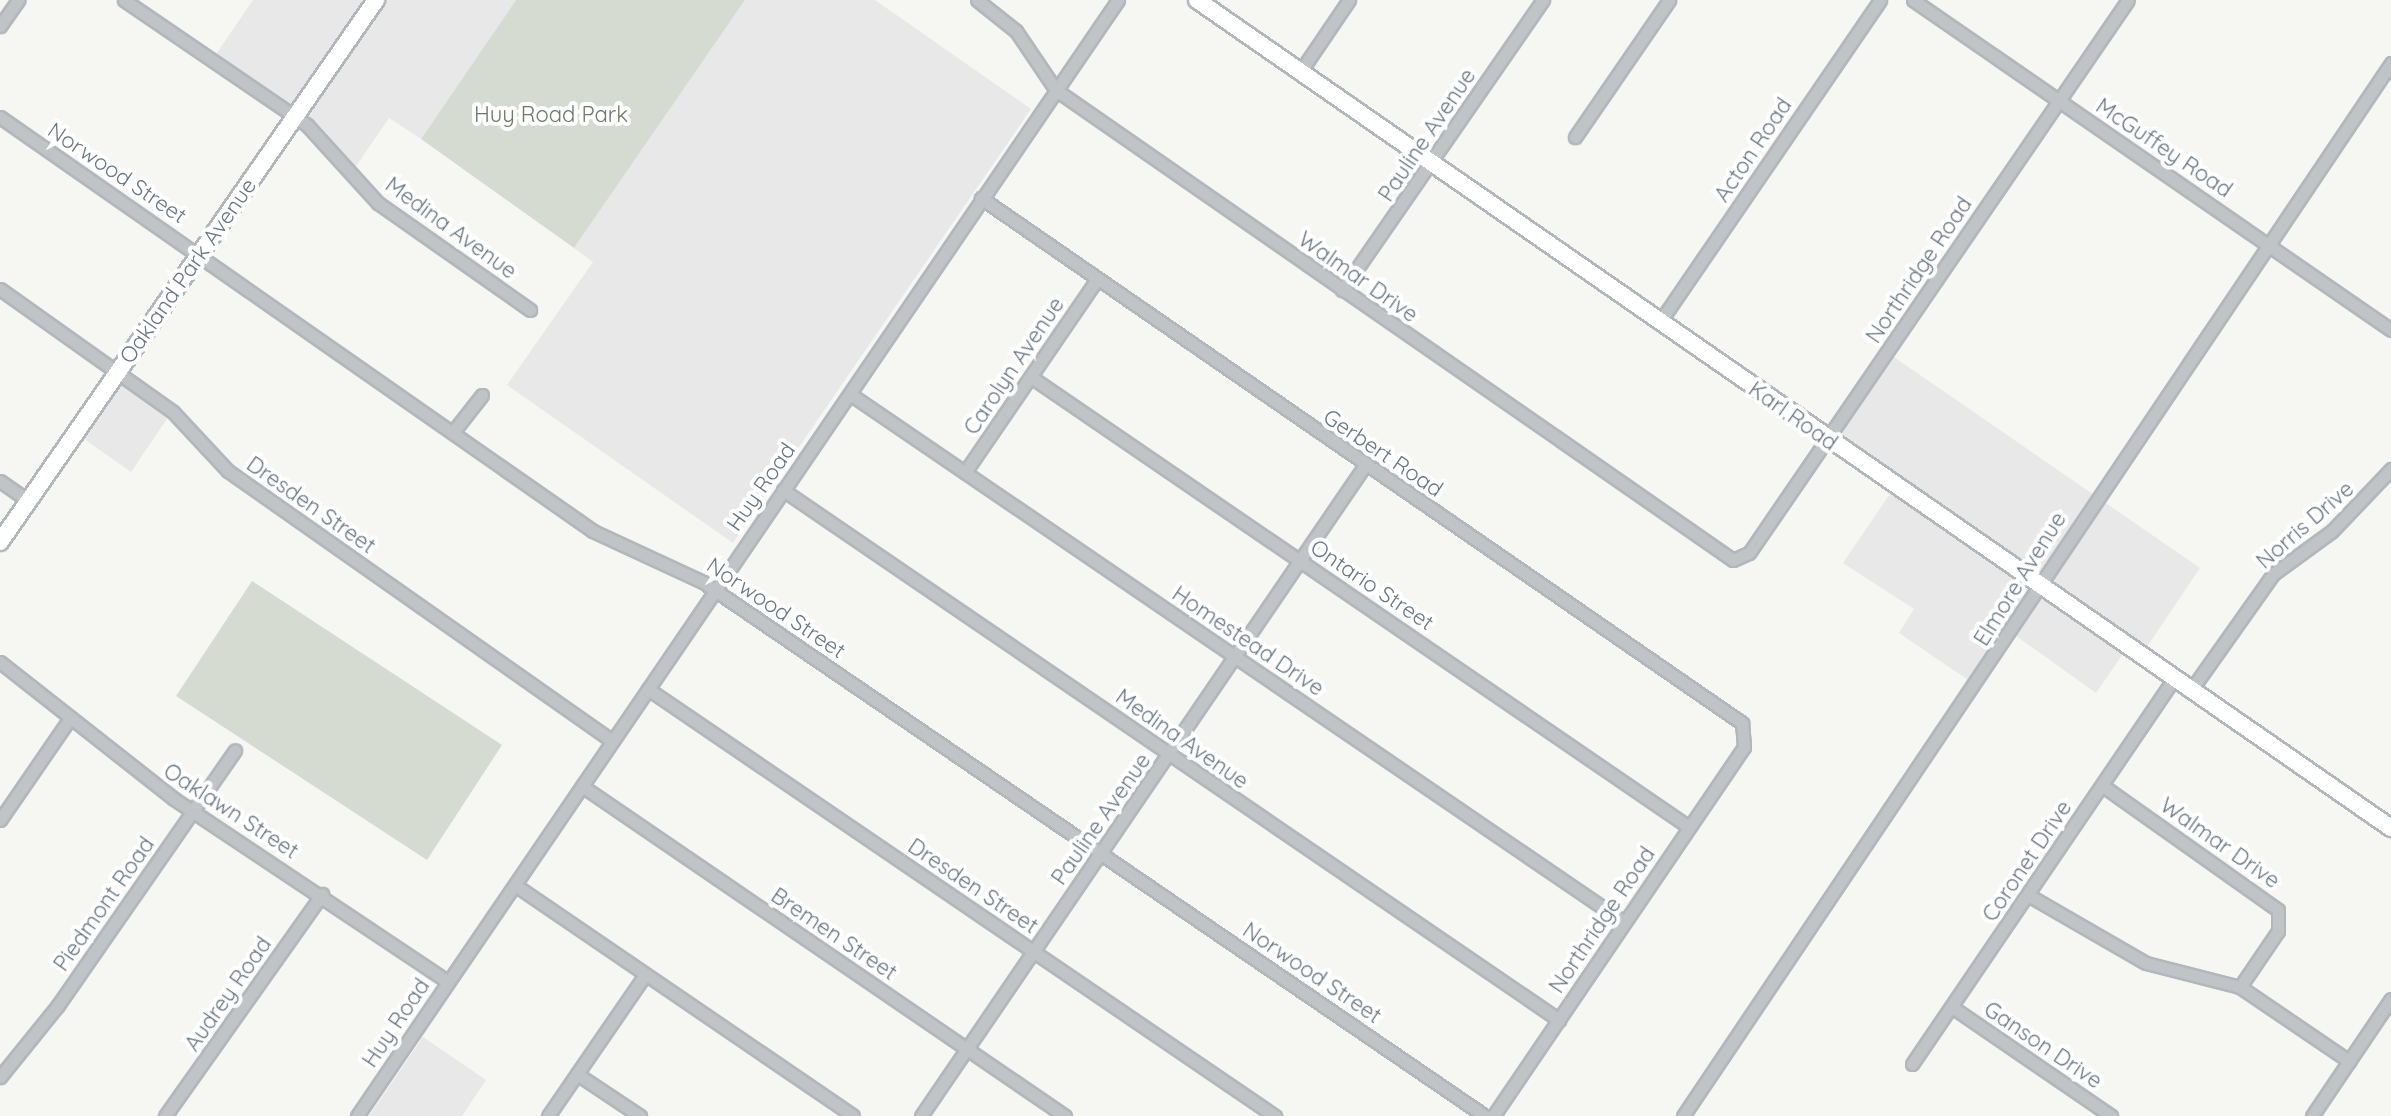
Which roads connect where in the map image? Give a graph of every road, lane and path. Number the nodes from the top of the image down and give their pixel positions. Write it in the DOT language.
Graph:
graph roads {
  1 [pos="18,0"];
  2 [pos="124,0"];
  3 [pos="376,0"];
  4 [pos="977,0"];
  5 [pos="1118,0"];
  6 [pos="1197,0"];
  7 [pos="1349,0"];
  8 [pos="1543,0"];
  9 [pos="1669,0"];
  10 [pos="1880,0"];
  11 [pos="1913,0"];
  12 [pos="2128,0"];
  13 [pos="0,26"];
  14 [pos="2391,63"];
  15 [pos="1300,72"];
  16 [pos="1056,90"];
  17 [pos="2059,100"];
  18 [pos="0,117"];
  19 [pos="295,117"];
  20 [pos="1575,137"];
  21 [pos="1431,164"];
  22 [pos="981,198"];
  23 [pos="2268,243"];
  24 [pos="200,254"];
  25 [pos="1096,281"];
  26 [pos="0,289"];
  27 [pos="1342,290"];
  28 [pos="530,310"];
  29 [pos="1659,323"];
  30 [pos="2391,330"];
  31 [pos="118,371"];
  32 [pos="1031,377"];
  33 [pos="850,394"];
  34 [pos="482,395"];
  35 [pos="453,432"];
  36 [pos="1828,440"];
  37 [pos="1365,465"];
  38 [pos="2391,469"];
  39 [pos="965,472"];
  40 [pos="0,481"];
  41 [pos="783,490"];
  42 [pos="29,501"];
  43 [pos="0,542"];
  44 [pos="1300,560"];
  45 [pos="1740,560"];
  46 [pos="2041,588"];
  47 [pos="714,590"];
  48 [pos="1235,656"];
  49 [pos="0,662"];
  50 [pos="2174,679"];
  51 [pos="648,689"];
  52 [pos="2191,690"];
  53 [pos="68,721"];
  54 [pos="612,741"];
  55 [pos="1744,747"];
  56 [pos="235,750"];
  57 [pos="1170,756"];
  58 [pos="582,786"];
  59 [pos="2103,786"];
  60 [pos="192,812"];
  61 [pos="0,820"];
  62 [pos="1689,827"];
  63 [pos="2391,828"];
  64 [pos="1100,852"];
  65 [pos="515,885"];
  66 [pos="322,894"];
  67 [pos="2028,895"];
  68 [pos="1624,922"];
  69 [pos="1033,951"];
  70 [pos="645,975"];
  71 [pos="448,982"];
  72 [pos="2240,987"];
  73 [pos="2391,999"];
  74 [pos="1952,1007"];
  75 [pos="1559,1020"];
  76 [pos="967,1049"];
  77 [pos="2349,1061"];
  78 [pos="1912,1064"];
  79 [pos="577,1074"];
  80 [pos="0,1077"];
  81 [pos="165,1116"];
  82 [pos="357,1116"];
  83 [pos="548,1116"];
  84 [pos="640,1116"];
  85 [pos="853,1116"];
  86 [pos="921,1116"];
  87 [pos="1065,1116"];
  88 [pos="1275,1116"];
  89 [pos="1485,1116"];
  90 [pos="1493,1116"];
  91 [pos="1683,1116"];
  92 [pos="2111,1116"];
  93 [pos="2312,1116"];
  1 -- 13 [label="street"];
  2 -- 19 [label="street, Medina Avenue"];
  3 -- 19 [label="main road, Oakland Park Avenue"];
  4 -- 16 [label="street, Walmar Drive"];
  5 -- 16 [label="street, Huy Road"];
  6 -- 15 [label="main road, Karl Road"];
  7 -- 15 [label="street"];
  8 -- 21 [label="street, Pauline Avenue"];
  9 -- 20 [label="street"];
  10 -- 29 [label="street, Acton Road"];
  11 -- 17 [label="street, McGuffey Road"];
  12 -- 17 [label="street, Northridge Road"];
  14 -- 23 [label="street, Elmore Avenue"];
  15 -- 21 [label="main road, Karl Road"];
  16 -- 22 [label="street, Huy Road"];
  16 -- 27 [label="street, Walmar Drive"];
  17 -- 23 [label="street, McGuffey Road"];
  17 -- 36 [label="street, Northridge Road"];
  18 -- 24 [label="street, Norwood Street"];
  19 -- 24 [label="main road, Oakland Park Avenue"];
  19 -- 28 [label="street, Medina Avenue"];
  21 -- 27 [label="street, Pauline Avenue"];
  21 -- 29 [label="main road, Karl Road"];
  22 -- 25 [label="street, Gerbert Road"];
  22 -- 33 [label="street, Huy Road"];
  23 -- 30 [label="street, McGuffey Road"];
  23 -- 46 [label="street, Elmore Avenue"];
  24 -- 31 [label="main road, Oakland Park Avenue"];
  24 -- 35 [label="street, Norwood Street"];
  25 -- 32 [label="street, Carolyn Avenue"];
  25 -- 37 [label="street, Gerbert Road"];
  26 -- 31 [label="street, Dresden Street"];
  27 -- 45 [label="street, Walmar Drive"];
  29 -- 36 [label="main road, Karl Road"];
  31 -- 42 [label="main road, Oakland Park Avenue"];
  31 -- 54 [label="street, Dresden Street"];
  32 -- 39 [label="street, Carolyn Avenue"];
  32 -- 44 [label="street, Ontario Street"];
  33 -- 39 [label="street, Homestead Drive"];
  33 -- 41 [label="street, Huy Road"];
  34 -- 35 [label="street"];
  35 -- 47 [label="street, Norwood Street"];
  36 -- 45 [label="street, Northridge Road"];
  36 -- 46 [label="main road, Karl Road"];
  37 -- 44 [label="street, Pauline Avenue"];
  37 -- 55 [label="street, Gerbert Road"];
  38 -- 52 [label="street, Norris Drive"];
  39 -- 48 [label="street, Homestead Drive"];
  40 -- 42 [label="street"];
  41 -- 47 [label="street, Huy Road"];
  41 -- 57 [label="street, Medina Avenue"];
  42 -- 43 [label="main road, Oakland Park Avenue"];
  44 -- 48 [label="street, Pauline Avenue"];
  44 -- 62 [label="street, Ontario Street"];
  46 -- 50 [label="main road, Karl Road"];
  46 -- 91 [label="street, Elmore Avenue"];
  47 -- 51 [label="street, Huy Road"];
  47 -- 64 [label="street, Norwood Street"];
  48 -- 57 [label="street, Pauline Avenue"];
  48 -- 68 [label="street, Homestead Drive"];
  49 -- 53 [label="street, Oaklawn Street"];
  50 -- 52 [label="main road, Karl Road"];
  50 -- 59 [label="street, Coronet Drive"];
  51 -- 54 [label="street, Huy Road"];
  51 -- 69 [label="street, Dresden Street"];
  52 -- 63 [label="main road, Karl Road"];
  53 -- 60 [label="street, Oaklawn Street"];
  53 -- 61 [label="street"];
  54 -- 58 [label="street, Huy Road"];
  55 -- 62 [label="street, Northridge Road"];
  56 -- 60 [label="street, Piedmont Road"];
  57 -- 64 [label="street, Pauline Avenue"];
  57 -- 75 [label="street, Medina Avenue"];
  58 -- 65 [label="street, Huy Road"];
  58 -- 76 [label="street, Bremen Street"];
  59 -- 67 [label="street, Coronet Drive"];
  59 -- 72 [label="street, Walmar Drive"];
  60 -- 66 [label="street, Oaklawn Street"];
  60 -- 80 [label="street, Piedmont Road"];
  62 -- 68 [label="street, Northridge Road"];
  64 -- 69 [label="street, Pauline Avenue"];
  64 -- 89 [label="street, Norwood Street"];
  65 -- 70 [label="street"];
  65 -- 71 [label="street, Huy Road"];
  66 -- 71 [label="street, Oaklawn Street"];
  66 -- 81 [label="street, Audrey Road"];
  67 -- 72 [label="street"];
  67 -- 74 [label="street, Coronet Drive"];
  68 -- 75 [label="street, Northridge Road"];
  69 -- 76 [label="street, Pauline Avenue"];
  69 -- 88 [label="street, Dresden Street"];
  70 -- 79 [label="street"];
  70 -- 85 [label="street"];
  71 -- 82 [label="street, Huy Road"];
  72 -- 77 [label="street"];
  73 -- 77 [label="street"];
  74 -- 78 [label="street, Coronet Drive"];
  74 -- 92 [label="street, Ganson Drive"];
  75 -- 90 [label="street, Northridge Road"];
  76 -- 86 [label="street, Pauline Avenue"];
  76 -- 87 [label="street, Bremen Street"];
  77 -- 93 [label="street"];
  79 -- 83 [label="street"];
  79 -- 84 [label="street"];
}
